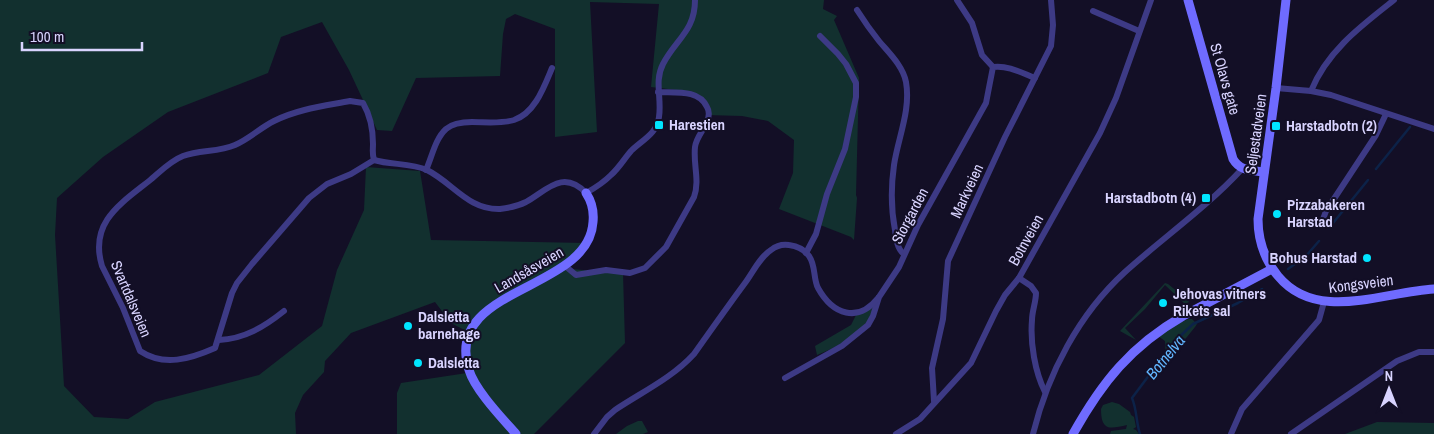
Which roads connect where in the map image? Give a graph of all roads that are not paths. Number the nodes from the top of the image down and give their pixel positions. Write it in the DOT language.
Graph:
graph roads {
  1 [pos="695,0"];
  2 [pos="957,0"];
  3 [pos="1050,0"];
  4 [pos="1151,0"];
  5 [pos="1188,0"];
  6 [pos="1286,0"];
  7 [pos="1394,0"];
  8 [pos="857,10"];
  9 [pos="1093,11"];
  10 [pos="1140,31"];
  11 [pos="820,36"];
  12 [pos="993,67"];
  13 [pos="552,68"];
  14 [pos="1035,78"];
  15 [pos="1276,88"];
  16 [pos="1312,91"];
  17 [pos="658,92"];
  18 [pos="1386,114"];
  19 [pos="1434,130"];
  20 [pos="374,160"];
  21 [pos="1242,169"];
  22 [pos="426,170"];
  23 [pos="1264,172"];
  24 [pos="586,193"];
  25 [pos="1322,222"];
  26 [pos="806,253"];
  27 [pos="904,254"];
  28 [pos="564,265"];
  29 [pos="1272,269"];
  30 [pos="1019,278"];
  31 [pos="1434,289"];
  32 [pos="879,297"];
  33 [pos="1324,302"];
  34 [pos="284,311"];
  35 [pos="219,340"];
  36 [pos="1434,352"];
  37 [pos="784,378"];
  38 [pos="1045,392"];
  39 [pos="934,401"];
  40 [pos="516,434"];
  41 [pos="594,434"];
  42 [pos="896,434"];
  43 [pos="1032,434"];
  44 [pos="1073,434"];
  45 [pos="1230,434"];
  46 [pos="1290,434"];
  1 -- 17 [label="street"];
  2 -- 12 [label="street"];
  3 -- 14 [label="street, Markveien"];
  4 -- 10 [label="street, Botnveien"];
  5 -- 21 [label="street, St Olavs gate"];
  6 -- 15 [label="street, Seljestadveien"];
  7 -- 16 [label="street"];
  8 -- 27 [label="street"];
  9 -- 10 [label="street"];
  10 -- 30 [label="street, Botnveien"];
  11 -- 26 [label="street"];
  12 -- 14 [label="street"];
  12 -- 27 [label="street, Storgarden"];
  13 -- 22 [label="street"];
  14 -- 39 [label="street, Markveien"];
  15 -- 16 [label="street"];
  15 -- 23 [label="street, Seljestadveien"];
  16 -- 18 [label="street"];
  17 -- 24 [label="street"];
  17 -- 28 [label="street"];
  18 -- 19 [label="street"];
  18 -- 25 [label="street"];
  20 -- 22 [label="street"];
  20 -- 35 [label="street"];
  20 -- 35 [label="street, Svartdalsveien"];
  21 -- 23 [label="street"];
  21 -- 38 [label="street"];
  22 -- 24 [label="street"];
  23 -- 29 [label="street, Seljestadveien"];
  24 -- 28 [label="street, Landsåsveien"];
  26 -- 32 [label="street"];
  26 -- 41 [label="street"];
  27 -- 32 [label="street, Storgarden"];
  28 -- 40 [label="street, Landsåsveien"];
  29 -- 33 [label="street, Kongsveien"];
  29 -- 44 [label="street"];
  30 -- 38 [label="street"];
  30 -- 39 [label="street, Botnveien"];
  31 -- 33 [label="street, Kongsveien"];
  32 -- 37 [label="street, Storgarden"];
  33 -- 45 [label="street"];
  34 -- 35 [label="street"];
  36 -- 46 [label="street"];
  38 -- 43 [label="street"];
  39 -- 42 [label="street, Botnveien"];
}
